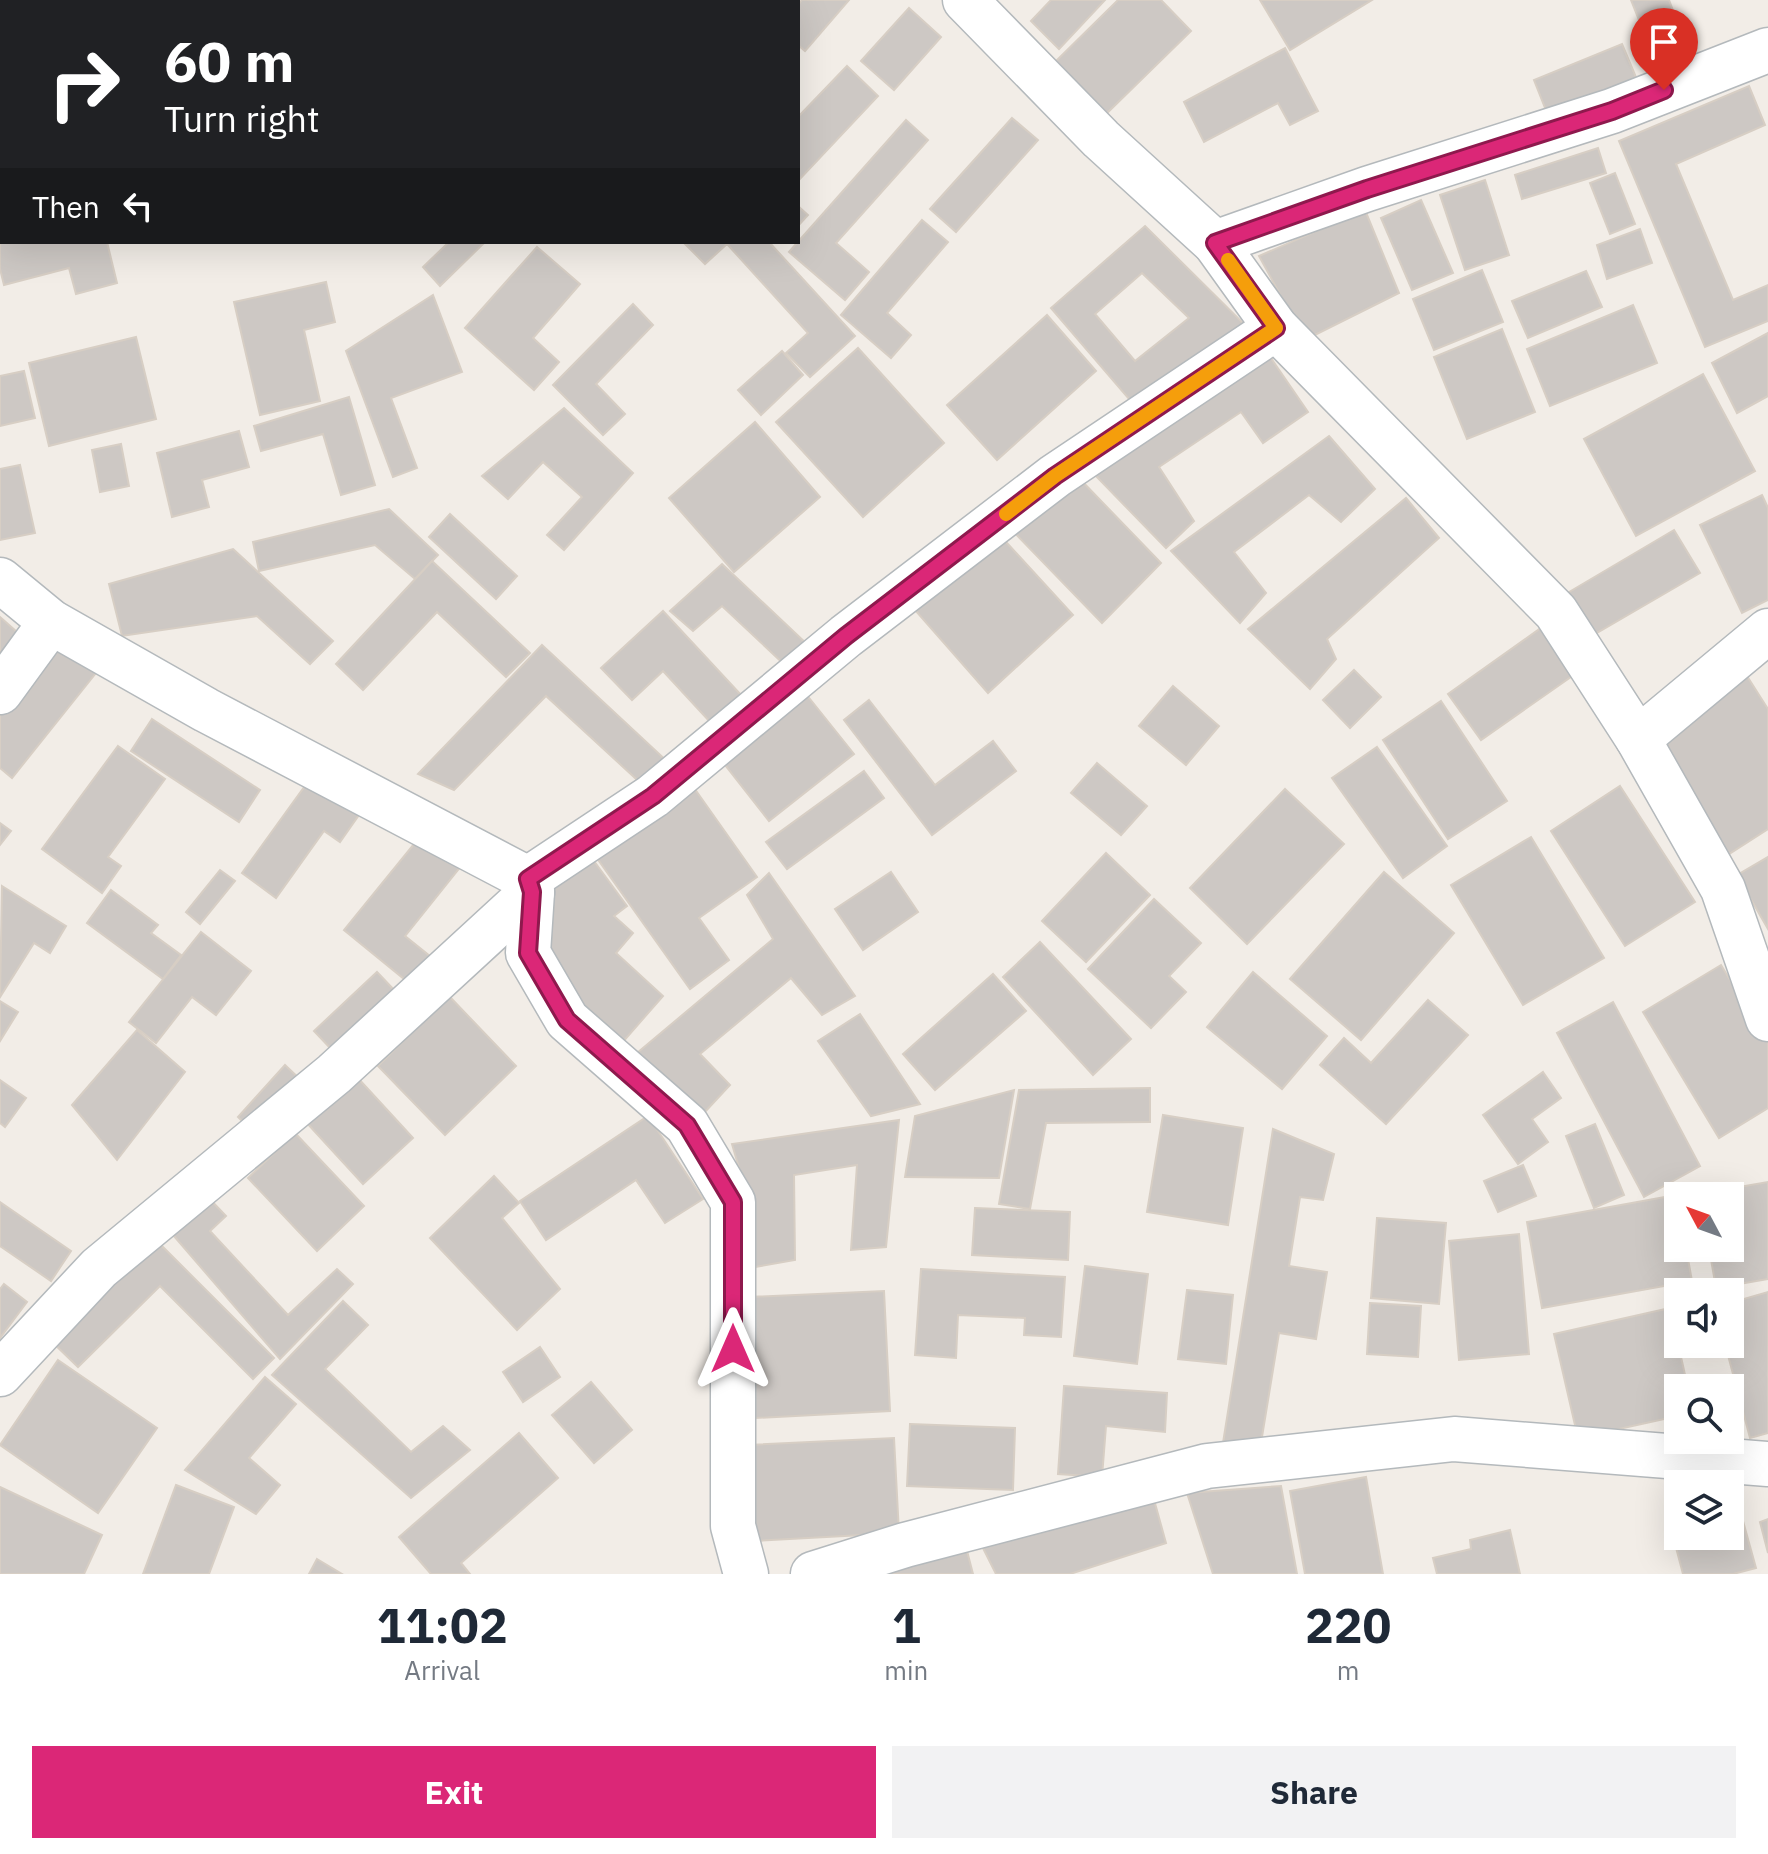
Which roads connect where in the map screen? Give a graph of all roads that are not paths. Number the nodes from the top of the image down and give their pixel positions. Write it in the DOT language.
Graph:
graph roads {
  1 [pos="965,0"];
  2 [pos="1768,50"];
  3 [pos="1215,243"];
  4 [pos="1276,328"];
  5 [pos="0,580"];
  6 [pos="51,622"];
  7 [pos="1768,631"];
  8 [pos="0,692"];
  9 [pos="1638,739"];
  10 [pos="530,885"];
  11 [pos="1768,1019"];
  12 [pos="0,1374"];
  13 [pos="1768,1464"];
  14 [pos="746,1574"];
  15 [pos="813,1574"];
  1 -- 3 [label="street"];
  2 -- 3 [label="street"];
  3 -- 4 [label="street"];
  4 -- 9 [label="street"];
  4 -- 10 [label="street"];
  5 -- 6 [label="street"];
  6 -- 8 [label="street"];
  6 -- 10 [label="street"];
  7 -- 9 [label="street"];
  9 -- 11 [label="street"];
  10 -- 12 [label="street"];
  10 -- 14 [label="street"];
  13 -- 15 [label="street"];
}
